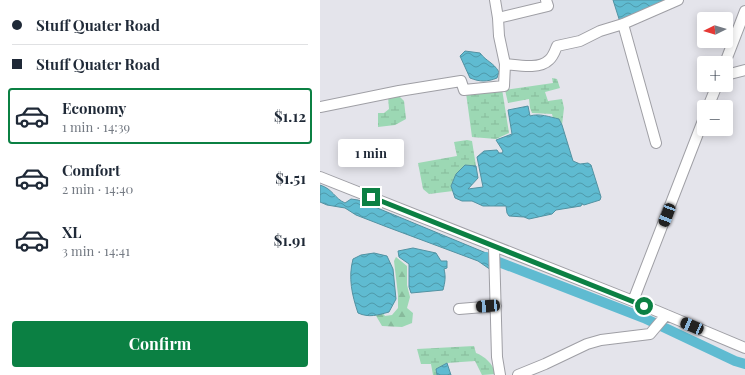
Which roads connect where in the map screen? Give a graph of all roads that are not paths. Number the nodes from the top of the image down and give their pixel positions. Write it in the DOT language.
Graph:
graph roads {
  1 [pos="495,0"];
  2 [pos="546,0"];
  3 [pos="678,0"];
  4 [pos="745,11"];
  5 [pos="498,18"];
  6 [pos="623,24"];
  7 [pos="728,56"];
  8 [pos="505,64"];
  9 [pos="745,70"];
  10 [pos="733,73"];
  11 [pos="320,107"];
  12 [pos="697,136"];
  13 [pos="656,143"];
  14 [pos="320,170"];
  15 [pos="320,177"];
  16 [pos="494,251"];
  17 [pos="633,301"];
  18 [pos="496,306"];
  19 [pos="459,309"];
  20 [pos="664,318"];
  21 [pos="745,348"];
  22 [pos="500,375"];
  23 [pos="518,375"];
  1 -- 5 [label="street"];
  2 -- 5 [label="street"];
  3 -- 6 [label="street"];
  4 -- 7 [label="street"];
  5 -- 8 [label="street"];
  6 -- 8 [label="street"];
  6 -- 13 [label="street"];
  8 -- 11 [label="street"];
  9 -- 10 [label="street"];
  12 -- 17 [label="street"];
  14 -- 15 [label="street"];
  15 -- 16 [label="street"];
  16 -- 17 [label="street"];
  16 -- 18 [label="street"];
  17 -- 20 [label="street"];
  18 -- 19 [label="street"];
  18 -- 22 [label="street"];
  20 -- 21 [label="street"];
  20 -- 23 [label="street"];
}
